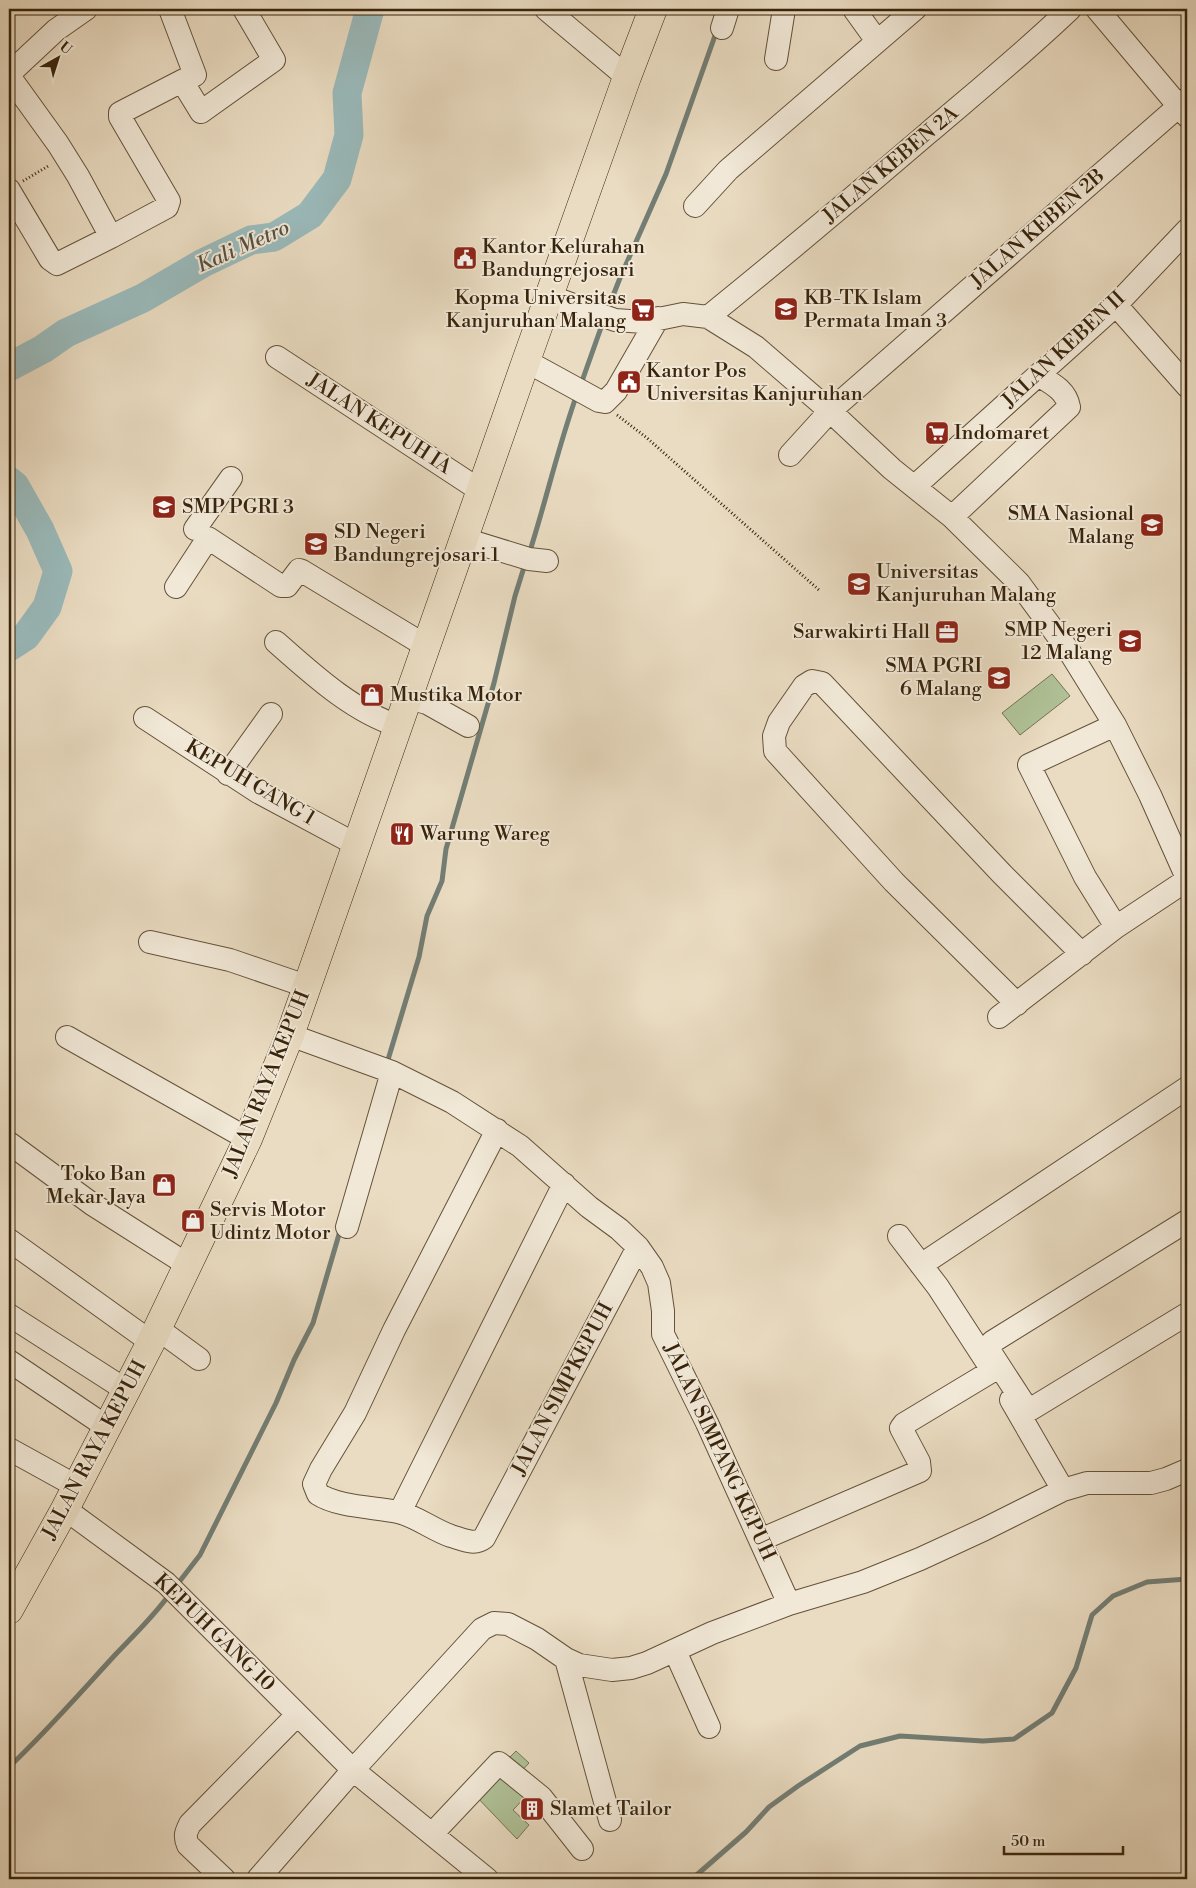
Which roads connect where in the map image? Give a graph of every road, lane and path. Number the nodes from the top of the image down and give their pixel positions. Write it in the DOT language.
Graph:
graph roads {
  1 [pos="86,9"];
  2 [pos="170,9"];
  3 [pos="244,9"];
  4 [pos="546,9"];
  5 [pos="653,9"];
  6 [pos="784,9"];
  7 [pos="854,9"];
  8 [pos="916,9"];
  9 [pos="1070,9"];
  10 [pos="1097,9"];
  11 [pos="877,41"];
  12 [pos="776,58"];
  13 [pos="9,75"];
  14 [pos="627,77"];
  15 [pos="182,81"];
  16 [pos="1185,107"];
  17 [pos="65,156"];
  18 [pos="10,190"];
  19 [pos="695,206"];
  20 [pos="1187,230"];
  21 [pos="111,237"];
  22 [pos="549,296"];
  23 [pos="1116,305"];
  24 [pos="708,316"];
  25 [pos="658,318"];
  26 [pos="277,357"];
  27 [pos="526,361"];
  28 [pos="1038,375"];
  29 [pos="1187,386"];
  30 [pos="596,399"];
  31 [pos="830,411"];
  32 [pos="790,455"];
  33 [pos="231,478"];
  34 [pos="915,486"];
  35 [pos="481,491"];
  36 [pos="952,516"];
  37 [pos="198,532"];
  38 [pos="464,539"];
  39 [pos="529,558"];
  40 [pos="176,587"];
  41 [pos="819,590"];
  42 [pos="276,642"];
  43 [pos="426,646"];
  44 [pos="408,698"];
  45 [pos="271,714"];
  46 [pos="145,718"];
  47 [pos="1115,725"];
  48 [pos="399,726"];
  49 [pos="468,726"];
  50 [pos="228,774"];
  51 [pos="357,845"];
  52 [pos="1187,879"];
  53 [pos="1116,926"];
  54 [pos="150,942"];
  55 [pos="1082,954"];
  56 [pos="306,986"];
  57 [pos="1018,1004"];
  58 [pos="999,1018"];
  59 [pos="290,1035"];
  60 [pos="67,1038"];
  61 [pos="385,1070"];
  62 [pos="1187,1088"];
  63 [pos="497,1130"];
  64 [pos="248,1139"];
  65 [pos="9,1142"];
  66 [pos="564,1184"];
  67 [pos="1187,1221"];
  68 [pos="347,1226"];
  69 [pos="899,1236"];
  70 [pos="9,1240"];
  71 [pos="638,1247"];
  72 [pos="188,1265"];
  73 [pos="921,1265"];
  74 [pos="1187,1314"];
  75 [pos="9,1315"];
  76 [pos="154,1335"];
  77 [pos="199,1359"];
  78 [pos="9,1361"];
  79 [pos="992,1371"];
  80 [pos="126,1390"];
  81 [pos="107,1427"];
  82 [pos="9,1449"];
  83 [pos="1187,1470"];
  84 [pos="1063,1490"];
  85 [pos="70,1497"];
  86 [pos="400,1512"];
  87 [pos="760,1540"];
  88 [pos="12,1597"];
  89 [pos="789,1604"];
  90 [pos="675,1651"];
  91 [pos="566,1658"];
  92 [pos="297,1715"];
  93 [pos="709,1727"];
  94 [pos="353,1770"];
  95 [pos="610,1820"];
  96 [pos="432,1834"];
  97 [pos="582,1850"];
  98 [pos="224,1879"];
  99 [pos="258,1879"];
  100 [pos="487,1879"];
  1 -- 13 [label="street"];
  2 -- 15 [label="street"];
  3 -- 15 [label="street"];
  4 -- 14 [label="street"];
  5 -- 14 [label="main road, JALAN RAYA KEPUH"];
  6 -- 12 [label="street"];
  7 -- 11 [label="street"];
  8 -- 11 [label="street"];
  9 -- 24 [label="street, JALAN KEBEN 2A"];
  10 -- 16 [label="street"];
  11 -- 19 [label="street"];
  13 -- 17 [label="street"];
  14 -- 22 [label="main road, JALAN RAYA KEPUH"];
  15 -- 21 [label="street"];
  16 -- 31 [label="street, JALAN KEBEN 2B"];
  17 -- 18 [label="path"];
  17 -- 21 [label="street"];
  18 -- 21 [label="street"];
  20 -- 23 [label="street, JALAN KEBEN II"];
  22 -- 25 [label="street"];
  22 -- 27 [label="main road, JALAN RAYA KEPUH"];
  23 -- 28 [label="street, JALAN KEBEN II"];
  23 -- 29 [label="street"];
  24 -- 25 [label="street"];
  24 -- 31 [label="street"];
  25 -- 30 [label="street"];
  26 -- 35 [label="street, JALAN KEPUH IA"];
  27 -- 30 [label="street"];
  27 -- 35 [label="main road, JALAN RAYA KEPUH"];
  28 -- 34 [label="street, JALAN KEBEN II"];
  28 -- 36 [label="street"];
  30 -- 41 [label="path"];
  31 -- 32 [label="street, JALAN KEBEN 2B"];
  31 -- 34 [label="street"];
  33 -- 37 [label="street"];
  34 -- 36 [label="street"];
  35 -- 38 [label="main road, JALAN RAYA KEPUH"];
  36 -- 47 [label="street"];
  37 -- 40 [label="street"];
  37 -- 43 [label="street"];
  38 -- 39 [label="street"];
  38 -- 43 [label="main road, JALAN RAYA KEPUH"];
  42 -- 48 [label="street"];
  43 -- 44 [label="main road, JALAN RAYA KEPUH"];
  44 -- 48 [label="main road, JALAN RAYA KEPUH"];
  44 -- 49 [label="street"];
  45 -- 50 [label="street"];
  46 -- 50 [label="street, KEPUH GANG 1"];
  47 -- 52 [label="street"];
  47 -- 53 [label="street"];
  48 -- 51 [label="main road, JALAN RAYA KEPUH"];
  50 -- 51 [label="street, KEPUH GANG 1"];
  51 -- 56 [label="main road, JALAN RAYA KEPUH"];
  52 -- 53 [label="street"];
  53 -- 55 [label="street"];
  54 -- 56 [label="street"];
  55 -- 57 [label="street"];
  55 -- 57 [label="street"];
  56 -- 59 [label="main road, JALAN RAYA KEPUH"];
  57 -- 58 [label="street"];
  59 -- 61 [label="street, JALAN SIMPANG KEPUH"];
  59 -- 64 [label="main road, JALAN RAYA KEPUH"];
  60 -- 64 [label="street"];
  61 -- 63 [label="street, JALAN SIMPANG KEPUH"];
  61 -- 68 [label="street"];
  62 -- 73 [label="street"];
  63 -- 66 [label="street, JALAN SIMPANG KEPUH"];
  63 -- 86 [label="street"];
  64 -- 72 [label="main road, JALAN RAYA KEPUH"];
  65 -- 72 [label="street"];
  66 -- 71 [label="street, JALAN SIMPANG KEPUH"];
  66 -- 86 [label="street"];
  67 -- 74 [label="street"];
  69 -- 73 [label="street"];
  70 -- 76 [label="street"];
  71 -- 86 [label="street, JALAN SIMPKEPUH"];
  71 -- 87 [label="street, JALAN SIMPANG KEPUH"];
  72 -- 76 [label="main road, JALAN RAYA KEPUH"];
  73 -- 79 [label="street"];
  75 -- 80 [label="street"];
  76 -- 77 [label="street"];
  76 -- 80 [label="main road, JALAN RAYA KEPUH"];
  78 -- 81 [label="street"];
  79 -- 84 [label="street"];
  79 -- 87 [label="street"];
  80 -- 81 [label="main road, JALAN RAYA KEPUH"];
  81 -- 85 [label="main road, JALAN RAYA KEPUH"];
  82 -- 85 [label="street, KEPUH GANG 10"];
  83 -- 84 [label="street"];
  84 -- 89 [label="street"];
  85 -- 88 [label="main road, JALAN RAYA KEPUH"];
  85 -- 92 [label="street, KEPUH GANG 10"];
  87 -- 89 [label="street, JALAN SIMPANG KEPUH"];
  89 -- 90 [label="street"];
  90 -- 91 [label="street"];
  90 -- 93 [label="street"];
  91 -- 94 [label="street"];
  91 -- 95 [label="street"];
  92 -- 94 [label="street, KEPUH GANG 10"];
  92 -- 98 [label="street"];
  94 -- 96 [label="street, KEPUH GANG 10"];
  94 -- 99 [label="street"];
  96 -- 97 [label="street"];
  96 -- 100 [label="street, KEPUH GANG 10"];
}
